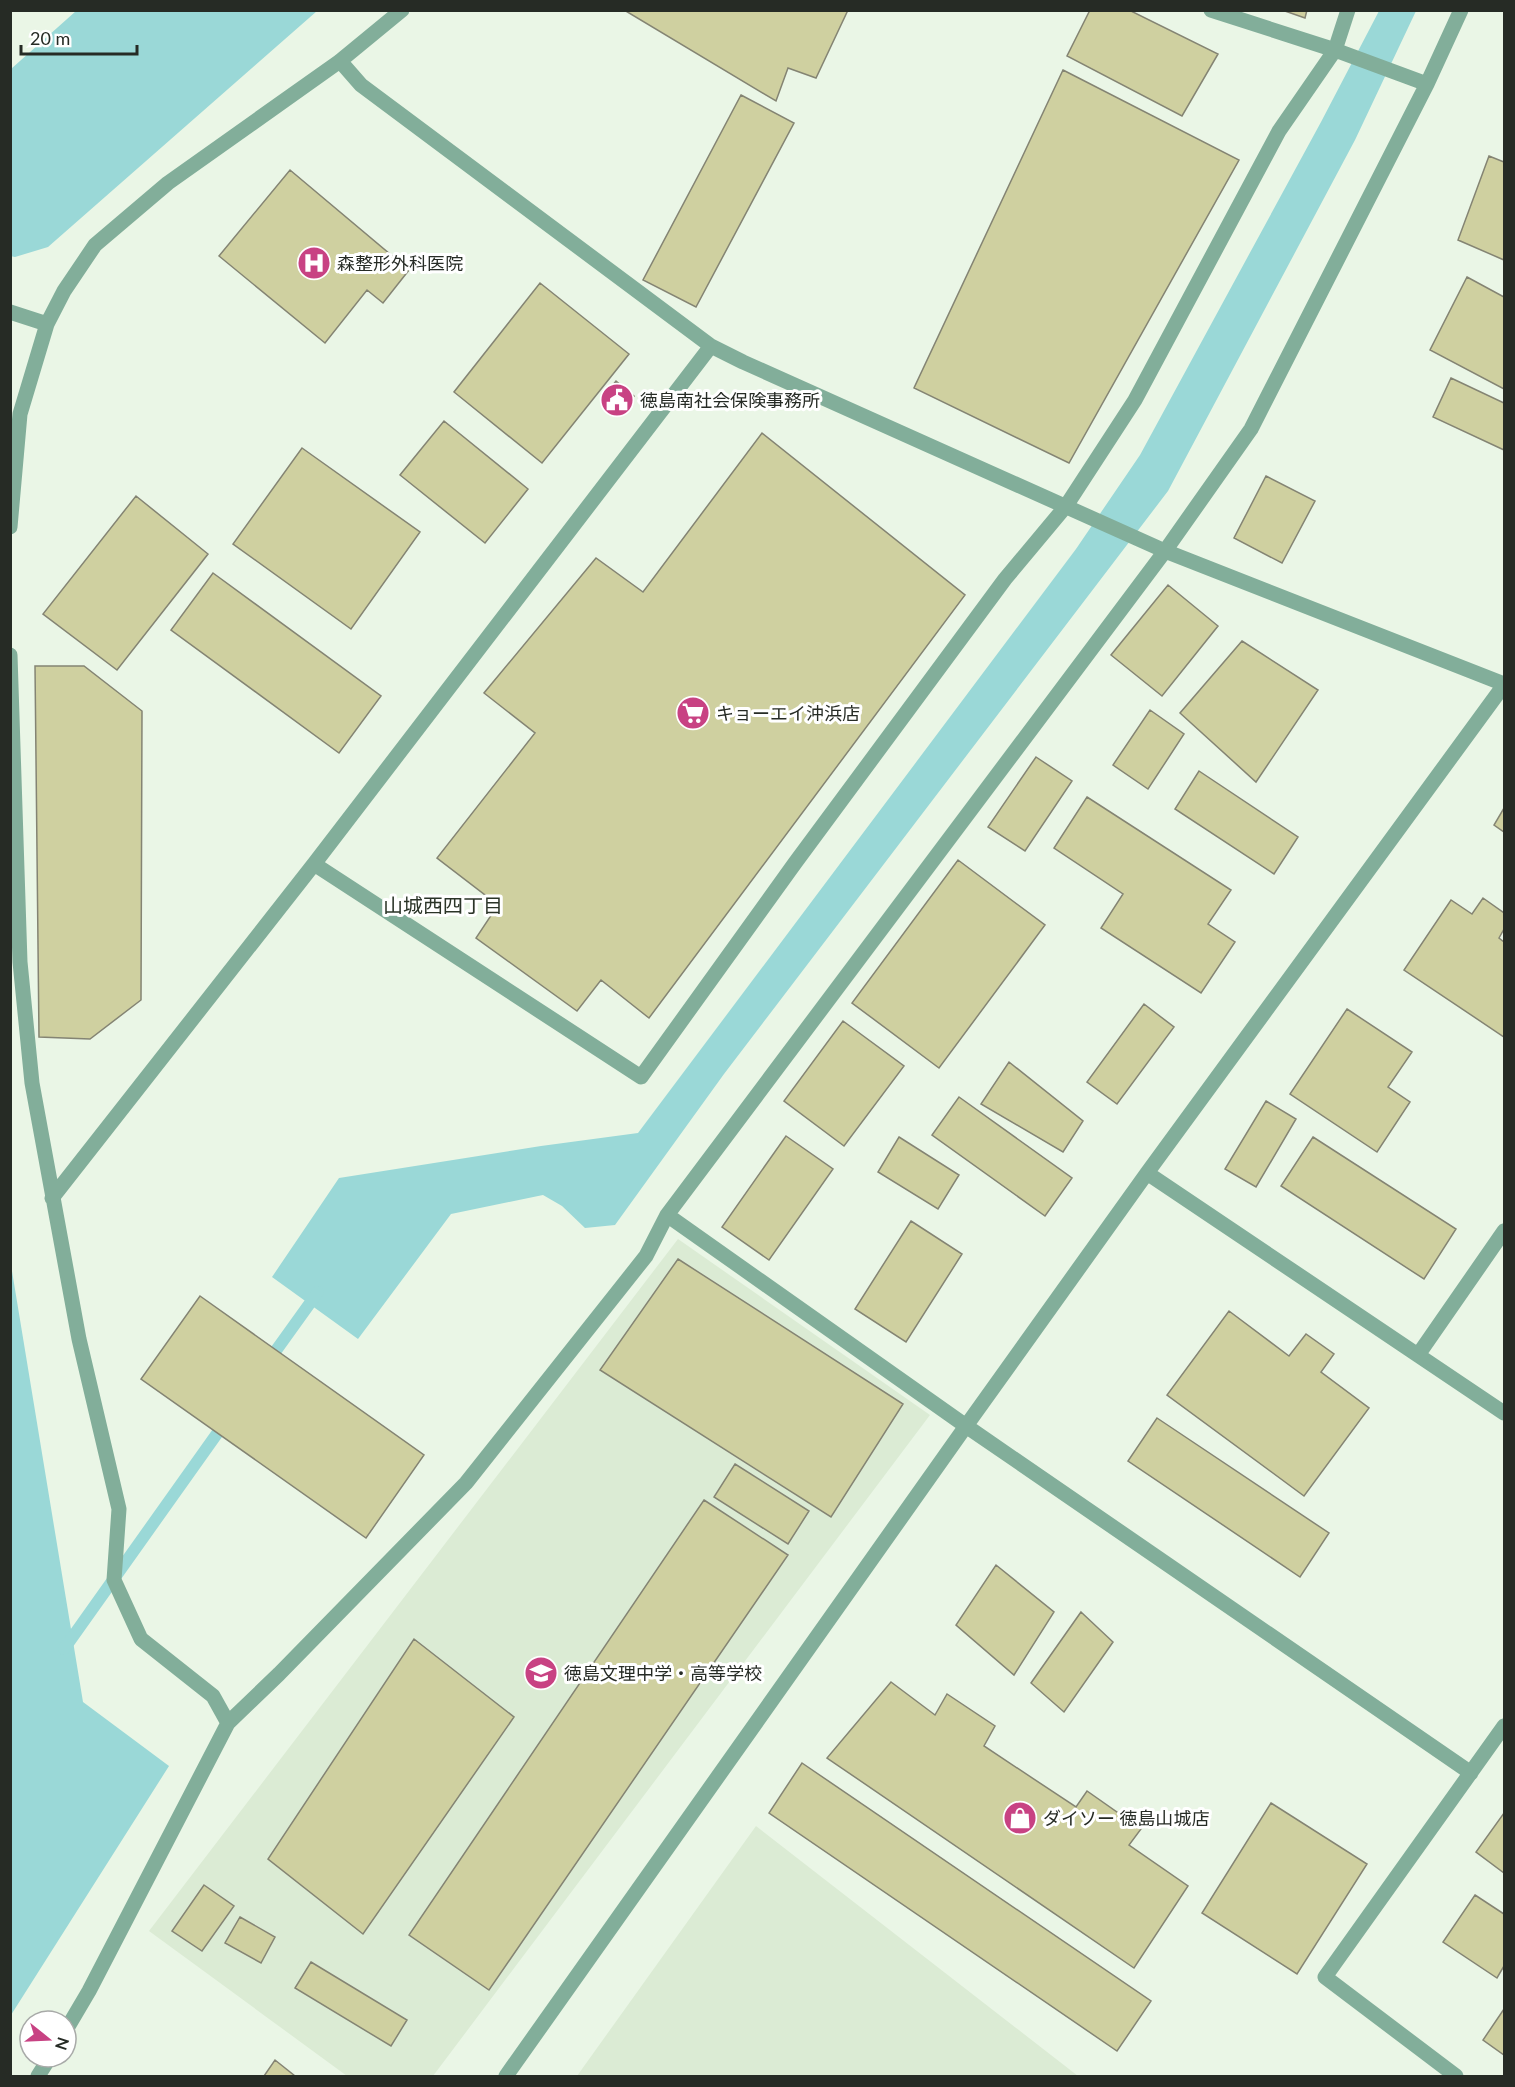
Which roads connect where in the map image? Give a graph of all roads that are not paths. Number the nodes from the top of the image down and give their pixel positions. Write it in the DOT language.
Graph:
graph roads {
  1 [pos="402,10"];
  2 [pos="1211,10"];
  3 [pos="1348,10"];
  4 [pos="1461,10"];
  5 [pos="1335,50"];
  6 [pos="340,61"];
  7 [pos="1427,84"];
  8 [pos="10,312"];
  9 [pos="48,324"];
  10 [pos="711,345"];
  11 [pos="1066,506"];
  12 [pos="10,527"];
  13 [pos="1165,551"];
  14 [pos="10,655"];
  15 [pos="1504,684"];
  16 [pos="314,864"];
  17 [pos="1147,1173"];
  18 [pos="53,1204"];
  19 [pos="667,1215"];
  20 [pos="1504,1231"];
  21 [pos="1418,1355"];
  22 [pos="1504,1413"];
  23 [pos="966,1426"];
  24 [pos="228,1723"];
  25 [pos="1504,1726"];
  26 [pos="1471,1773"];
  27 [pos="78,2010"];
  28 [pos="506,2076"];
  29 [pos="1456,2076"];
  1 -- 6 [label="street"];
  2 -- 5 [label="street"];
  3 -- 5 [label="street"];
  4 -- 7 [label="street"];
  5 -- 7 [label="street"];
  5 -- 11 [label="street"];
  6 -- 9 [label="street"];
  6 -- 10 [label="street"];
  7 -- 13 [label="street"];
  8 -- 9 [label="street"];
  9 -- 12 [label="street"];
  10 -- 11 [label="street"];
  10 -- 16 [label="street"];
  11 -- 13 [label="street"];
  11 -- 16 [label="street"];
  13 -- 15 [label="street"];
  13 -- 19 [label="street"];
  14 -- 18 [label="street"];
  15 -- 17 [label="street"];
  16 -- 18 [label="street"];
  17 -- 21 [label="street"];
  17 -- 23 [label="street"];
  18 -- 24 [label="street"];
  19 -- 23 [label="street"];
  19 -- 24 [label="street"];
  20 -- 21 [label="street"];
  21 -- 22 [label="street"];
  23 -- 26 [label="street"];
  23 -- 28 [label="street"];
  24 -- 27 [label="street"];
  25 -- 26 [label="street"];
  26 -- 29 [label="street"];
}
